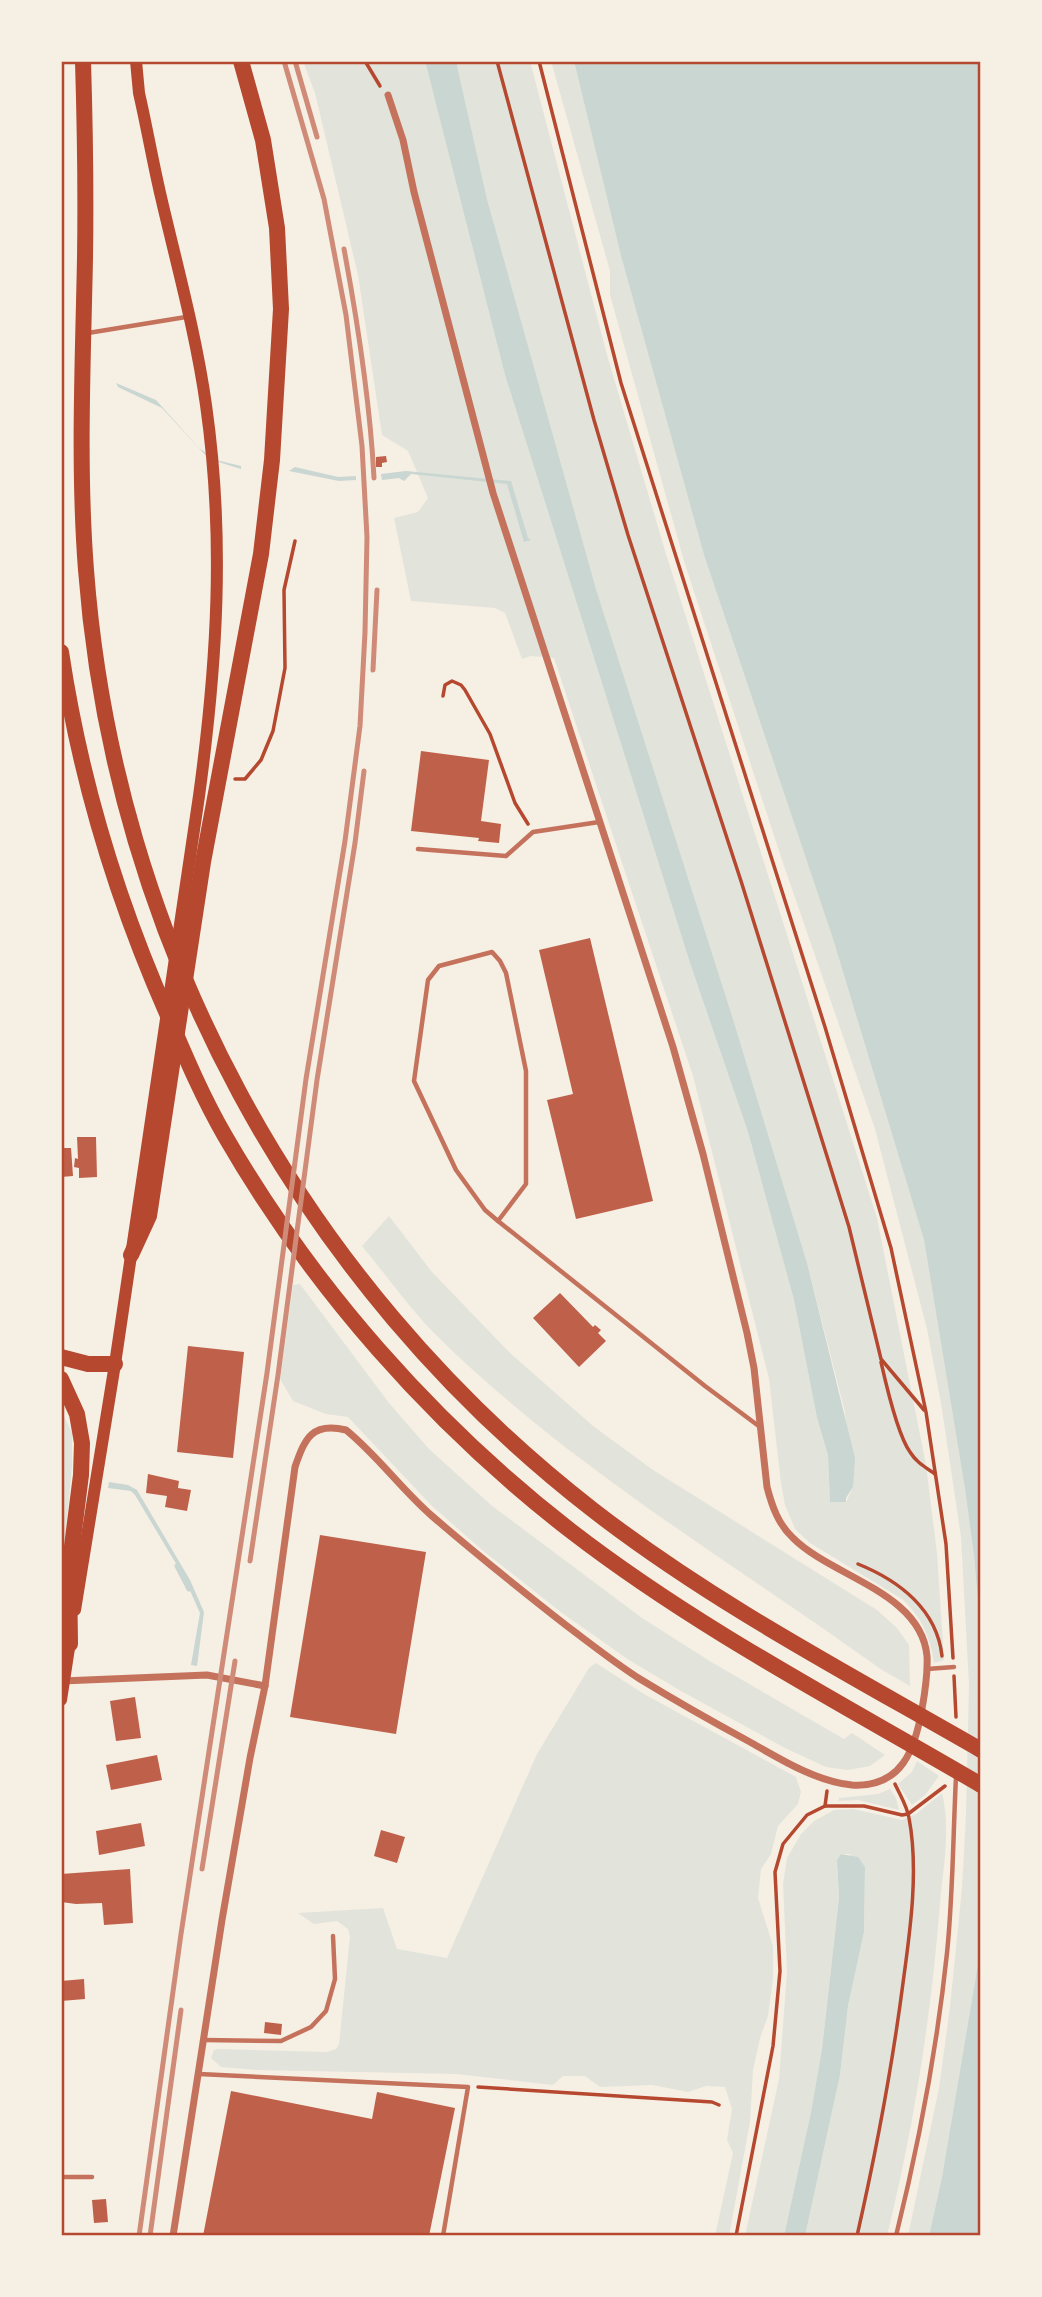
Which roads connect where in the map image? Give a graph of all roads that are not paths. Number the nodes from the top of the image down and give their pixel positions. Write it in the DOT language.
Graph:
graph roads {
  1 [pos="83,61"];
  2 [pos="136,61"];
  3 [pos="241,61"];
  4 [pos="388,95"];
  5 [pos="190,317"];
  6 [pos="83,333"];
  7 [pos="61,652"];
  8 [pos="600,822"];
  9 [pos="418,849"];
  10 [pos="498,1221"];
  11 [pos="131,1255"];
  12 [pos="61,1357"];
  13 [pos="115,1364"];
  14 [pos="61,1379"];
  15 [pos="761,1427"];
  16 [pos="69,1644"];
  17 [pos="954,1667"];
  18 [pos="926,1669"];
  19 [pos="63,1681"];
  20 [pos="265,1686"];
  21 [pos="61,1700"];
  22 [pos="981,1750"];
  23 [pos="956,1777"];
  24 [pos="981,1785"];
  25 [pos="333,1936"];
  26 [pos="203,2040"];
  27 [pos="198,2074"];
  28 [pos="61,2177"];
  29 [pos="92,2177"];
  30 [pos="173,2236"];
  31 [pos="443,2236"];
  32 [pos="897,2236"];
  1 -- 6 [label="highway"];
  2 -- 5 [label="main road"];
  3 -- 11 [label="highway"];
  4 -- 8 [label="street"];
  5 -- 6 [label="lane"];
  5 -- 11 [label="main road"];
  6 -- 22 [label="highway"];
  7 -- 24 [label="highway"];
  8 -- 9 [label="lane"];
  8 -- 15 [label="street"];
  10 -- 10 [label="lane"];
  10 -- 15 [label="lane"];
  11 -- 13 [label="main road"];
  12 -- 13 [label="highway"];
  13 -- 16 [label="main road"];
  14 -- 16 [label="highway"];
  15 -- 18 [label="street"];
  16 -- 19 [label="main road"];
  17 -- 18 [label="lane"];
  18 -- 20 [label="street"];
  19 -- 20 [label="street"];
  19 -- 21 [label="main road"];
  20 -- 26 [label="street"];
  23 -- 32 [label="lane"];
  25 -- 26 [label="lane"];
  26 -- 27 [label="street"];
  27 -- 30 [label="street"];
  27 -- 31 [label="lane"];
  28 -- 29 [label="lane"];
}
